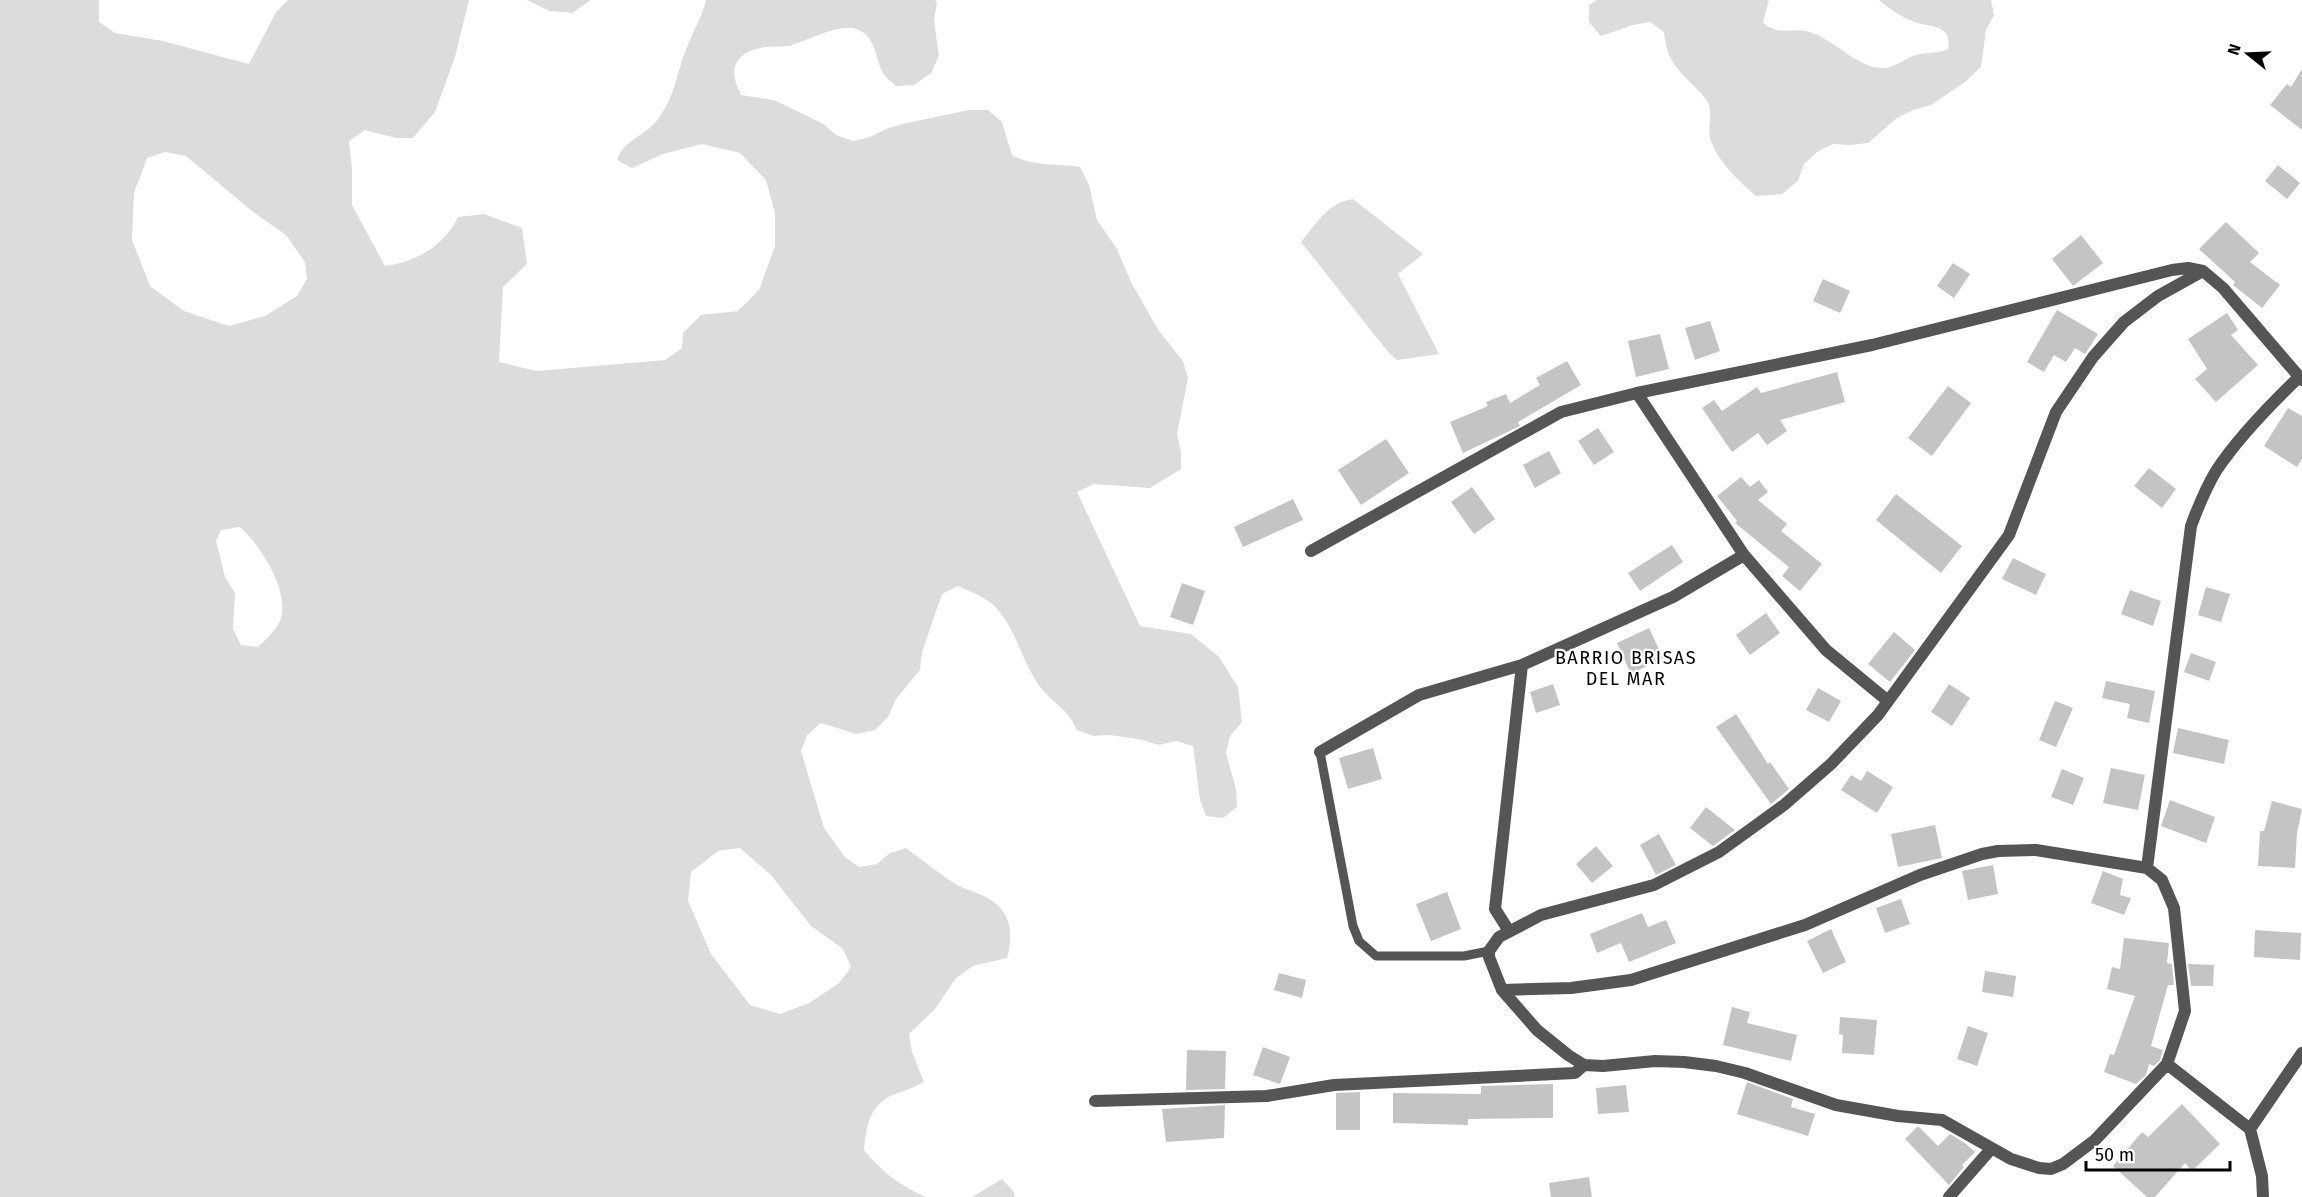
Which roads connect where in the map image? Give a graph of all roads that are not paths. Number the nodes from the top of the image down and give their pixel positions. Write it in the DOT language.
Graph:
graph roads {
  1 [pos="2203,271"];
  2 [pos="2300,379"];
  3 [pos="1637,393"];
  4 [pos="1311,551"];
  5 [pos="1744,555"];
  6 [pos="1522,665"];
  7 [pos="1888,701"];
  8 [pos="1320,752"];
  9 [pos="2147,868"];
  10 [pos="1509,931"];
  11 [pos="1489,951"];
  12 [pos="1502,990"];
  13 [pos="2302,1053"];
  14 [pos="2168,1064"];
  15 [pos="1584,1065"];
  16 [pos="1095,1101"];
  17 [pos="2250,1129"];
  18 [pos="1991,1149"];
  19 [pos="1949,1197"];
  20 [pos="2263,1197"];
  1 -- 2 [label="street"];
  1 -- 3 [label="street"];
  1 -- 7 [label="street"];
  2 -- 9 [label="street"];
  3 -- 4 [label="street"];
  3 -- 5 [label="street"];
  5 -- 6 [label="street"];
  5 -- 7 [label="street"];
  6 -- 8 [label="street"];
  6 -- 10 [label="street"];
  7 -- 10 [label="street"];
  8 -- 11 [label="lane"];
  9 -- 12 [label="street"];
  9 -- 14 [label="street"];
  10 -- 11 [label="street"];
  11 -- 12 [label="street"];
  12 -- 15 [label="street"];
  13 -- 17 [label="street"];
  14 -- 17 [label="street"];
  14 -- 18 [label="street"];
  15 -- 16 [label="street"];
  15 -- 18 [label="street"];
  17 -- 20 [label="street"];
  18 -- 19 [label="street"];
}
